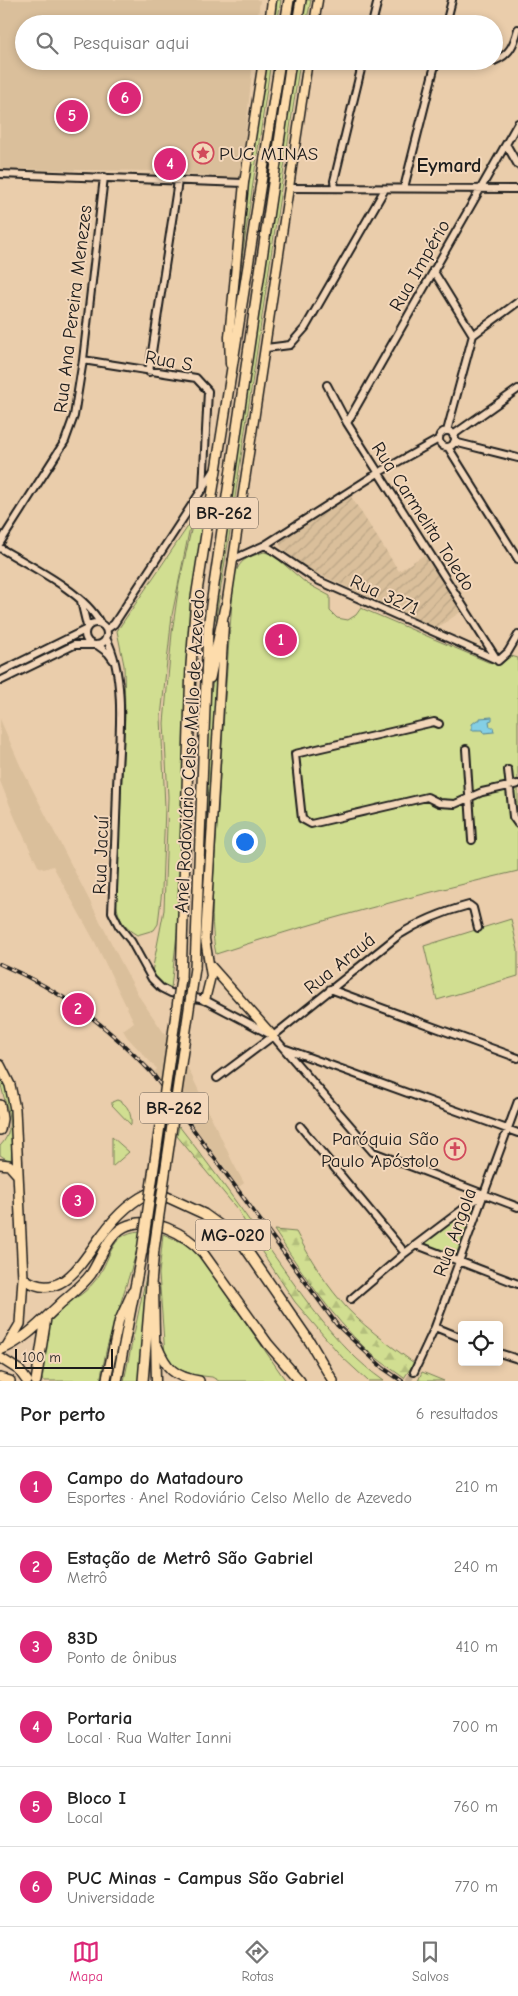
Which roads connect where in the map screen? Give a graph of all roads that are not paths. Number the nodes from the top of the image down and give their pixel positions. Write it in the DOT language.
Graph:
graph roads {
  1 [pos="272,0"];
  2 [pos="289,0"];
  3 [pos="301,0"];
  4 [pos="318,0"];
  5 [pos="378,0"];
  6 [pos="452,0"];
  7 [pos="270,15"];
  8 [pos="286,15"];
  9 [pos="298,15"];
  10 [pos="316,15"];
  11 [pos="374,15"];
  12 [pos="448,15"];
  13 [pos="518,29"];
  14 [pos="503,57"];
  15 [pos="262,70"];
  16 [pos="279,70"];
  17 [pos="290,70"];
  18 [pos="307,70"];
  19 [pos="361,70"];
  20 [pos="434,70"];
  21 [pos="518,123"];
  22 [pos="506,144"];
  23 [pos="518,165"];
  24 [pos="0,174"];
  25 [pos="104,177"];
  26 [pos="178,182"];
  27 [pos="244,183"];
  28 [pos="335,187"];
  29 [pos="290,188"];
  30 [pos="404,188"];
  31 [pos="385,189"];
  32 [pos="518,189"];
  33 [pos="479,190"];
  34 [pos="433,270"];
  35 [pos="518,302"];
  36 [pos="473,336"];
  37 [pos="266,348"];
  38 [pos="84,360"];
  39 [pos="149,372"];
  40 [pos="231,379"];
  41 [pos="327,385"];
  42 [pos="518,389"];
  43 [pos="346,423"];
  44 [pos="450,433"];
  45 [pos="439,439"];
  46 [pos="454,442"];
  47 [pos="448,447"];
  48 [pos="518,458"];
  49 [pos="218,466"];
  50 [pos="378,473"];
  51 [pos="203,489"];
  52 [pos="0,543"];
  53 [pos="266,545"];
  54 [pos="0,548"];
  55 [pos="518,559"];
  56 [pos="232,560"];
  57 [pos="80,600"];
  58 [pos="225,608"];
  59 [pos="100,623"];
  60 [pos="86,628"];
  61 [pos="107,629"];
  62 [pos="518,635"];
  63 [pos="106,638"];
  64 [pos="95,645"];
  65 [pos="498,661"];
  66 [pos="116,664"];
  67 [pos="0,672"];
  68 [pos="0,681"];
  69 [pos="205,703"];
  70 [pos="439,724"];
  71 [pos="466,749"];
  72 [pos="508,770"];
  73 [pos="518,784"];
  74 [pos="510,786"];
  75 [pos="469,797"];
  76 [pos="518,824"];
  77 [pos="472,840"];
  78 [pos="478,928"];
  79 [pos="209,964"];
  80 [pos="330,989"];
  81 [pos="205,1000"];
  82 [pos="273,1036"];
  83 [pos="285,1049"];
  84 [pos="518,1058"];
  85 [pos="0,1065"];
  86 [pos="217,1078"];
  87 [pos="518,1101"];
  88 [pos="0,1104"];
  89 [pos="300,1126"];
  90 [pos="508,1129"];
  91 [pos="0,1130"];
  92 [pos="518,1133"];
  93 [pos="0,1164"];
  94 [pos="18,1175"];
  95 [pos="483,1194"];
  96 [pos="518,1207"];
  97 [pos="417,1245"];
  98 [pos="405,1254"];
  99 [pos="459,1262"];
  100 [pos="152,1266"];
  101 [pos="139,1274"];
  102 [pos="23,1278"];
  103 [pos="518,1284"];
  104 [pos="351,1299"];
  105 [pos="46,1318"];
  106 [pos="435,1327"];
  107 [pos="458,1336"];
  108 [pos="268,1344"];
  109 [pos="156,1346"];
  110 [pos="4,1348"];
  111 [pos="503,1354"];
  112 [pos="0,1358"];
  113 [pos="518,1359"];
  114 [pos="414,1372"];
  115 [pos="0,1378"];
  116 [pos="10,1381"];
  117 [pos="28,1381"];
  118 [pos="36,1381"];
  119 [pos="106,1381"];
  120 [pos="117,1381"];
  121 [pos="144,1381"];
  122 [pos="156,1381"];
  123 [pos="199,1381"];
  124 [pos="293,1381"];
  125 [pos="300,1381"];
  126 [pos="333,1381"];
  1 -- 7 [label="main road"];
  2 -- 8 [label="highway"];
  3 -- 9 [label="highway"];
  4 -- 10 [label="main road"];
  5 -- 11 [label="street"];
  6 -- 12 [label="street"];
  13 -- 14 [label="street"];
  15 -- 27 [label="main road, Anel Rodoviário Celso Mello de Azevedo"];
  16 -- 40 [label="highway, Anel Rodoviário Celso Mello de Azevedo / BR-262"];
  17 -- 69 [label="highway, Anel Rodoviário Celso Mello de Azevedo / BR-262"];
  18 -- 29 [label="main road, Anel Rodoviário Celso Mello de Azevedo"];
  19 -- 28 [label="street"];
  20 -- 30 [label="street"];
  21 -- 22 [label="street, Rua Império"];
  22 -- 23 [label="street"];
  22 -- 33 [label="street, Rua Império"];
  24 -- 25 [label="street"];
  25 -- 26 [label="street"];
  25 -- 38 [label="street, Rua Ana Pereira Menezes"];
  26 -- 27 [label="street"];
  26 -- 39 [label="street"];
  27 -- 40 [label="main road, Anel Rodoviário Celso Mello de Azevedo"];
  28 -- 29 [label="street"];
  28 -- 31 [label="street"];
  29 -- 37 [label="main road, Anel Rodoviário Celso Mello de Azevedo"];
  30 -- 31 [label="street"];
  30 -- 33 [label="street"];
  31 -- 37 [label="street"];
  32 -- 33 [label="street"];
  33 -- 34 [label="street, Rua Império"];
  34 -- 36 [label="street"];
  34 -- 43 [label="street, Rua Império"];
  35 -- 36 [label="street"];
  36 -- 44 [label="street"];
  37 -- 56 [label="main road, Anel Rodoviário Celso Mello de Azevedo"];
  38 -- 39 [label="street, Rua S"];
  38 -- 52 [label="street, Rua Ana Pereira Menezes"];
  39 -- 51 [label="street, Rua S"];
  40 -- 49 [label="highway, Anel Rodoviário Celso Mello de Azevedo / BR-262"];
  41 -- 43 [label="street, Rua Carmelita Toledo"];
  42 -- 44 [label="street"];
  43 -- 50 [label="street, Rua Carmelita Toledo"];
  44 -- 45 [label="street"];
  44 -- 46 [label="street"];
  45 -- 47 [label="street"];
  45 -- 50 [label="street"];
  46 -- 47 [label="street"];
  46 -- 48 [label="street"];
  47 -- 55 [label="street"];
  49 -- 51 [label="street"];
  49 -- 101 [label="highway, Anel Rodoviário Celso Mello de Azevedo / BR-262, bridge"];
  50 -- 53 [label="street"];
  50 -- 65 [label="street, Rua Carmelita Toledo"];
  51 -- 61 [label="street"];
  53 -- 56 [label="street"];
  53 -- 65 [label="street, Rua 3271"];
  54 -- 57 [label="street"];
  56 -- 58 [label="main road, Anel Rodoviário Celso Mello de Azevedo"];
  57 -- 59 [label="street"];
  57 -- 60 [label="street"];
  58 -- 69 [label="highway"];
  58 -- 79 [label="main road, Anel Rodoviário Celso Mello de Azevedo"];
  59 -- 60 [label="street"];
  59 -- 61 [label="street"];
  60 -- 64 [label="street"];
  60 -- 67 [label="street"];
  61 -- 63 [label="street"];
  62 -- 65 [label="street"];
  63 -- 64 [label="street"];
  63 -- 66 [label="street, Rua Jacuí"];
  64 -- 66 [label="street"];
  64 -- 68 [label="street"];
  66 -- 81 [label="street, Rua Jacuí"];
  69 -- 100 [label="highway, Anel Rodoviário Celso Mello de Azevedo / BR-262, bridge"];
  70 -- 75 [label="street"];
  71 -- 75 [label="street"];
  72 -- 74 [label="street"];
  73 -- 74 [label="street"];
  74 -- 75 [label="street"];
  74 -- 76 [label="street"];
  75 -- 77 [label="street"];
  78 -- 80 [label="street, Rua Arauá"];
  79 -- 81 [label="main road, Anel Rodoviário Celso Mello de Azevedo"];
  79 -- 82 [label="main road"];
  80 -- 82 [label="street, Rua Arauá"];
  80 -- 84 [label="street"];
  81 -- 82 [label="street, Rua Jacuí"];
  82 -- 83 [label="street, Rua Jacuí"];
  82 -- 86 [label="street, Rua Arauá"];
  83 -- 90 [label="street"];
  83 -- 95 [label="street, Rua Jacuí"];
  85 -- 94 [label="highway"];
  87 -- 90 [label="street, Rua Angola"];
  88 -- 91 [label="highway"];
  89 -- 98 [label="street"];
  90 -- 92 [label="street"];
  90 -- 95 [label="street, Rua Angola"];
  93 -- 94 [label="highway"];
  94 -- 102 [label="highway"];
  95 -- 96 [label="street"];
  95 -- 97 [label="street"];
  95 -- 99 [label="street, Rua Angola"];
  97 -- 98 [label="street"];
  97 -- 99 [label="street"];
  98 -- 104 [label="street"];
  99 -- 103 [label="street"];
  99 -- 106 [label="street, Rua Angola"];
  100 -- 109 [label="main road, Anel Rodoviário Celso Mello de Azevedo / BR-262"];
  100 -- 121 [label="highway, Anel Rodoviário Celso Mello de Azevedo / BR-262"];
  101 -- 119 [label="main road, Anel Rodoviário Celso Mello de Azevedo / BR-262"];
  101 -- 120 [label="highway, Anel Rodoviário Celso Mello de Azevedo / BR-262"];
  102 -- 110 [label="highway"];
  102 -- 126 [label="highway, MG-020"];
  105 -- 108 [label="highway, MG-020"];
  105 -- 110 [label="highway"];
  105 -- 118 [label="highway"];
  106 -- 107 [label="street"];
  106 -- 114 [label="street, Rua Angola"];
  108 -- 124 [label="highway"];
  108 -- 125 [label="highway, MG-020"];
  109 -- 122 [label="main road, Anel Rodoviário Celso Mello de Azevedo / BR-262"];
  109 -- 123 [label="highway"];
  111 -- 113 [label="street"];
  112 -- 117 [label="highway"];
  115 -- 116 [label="highway"];
}
